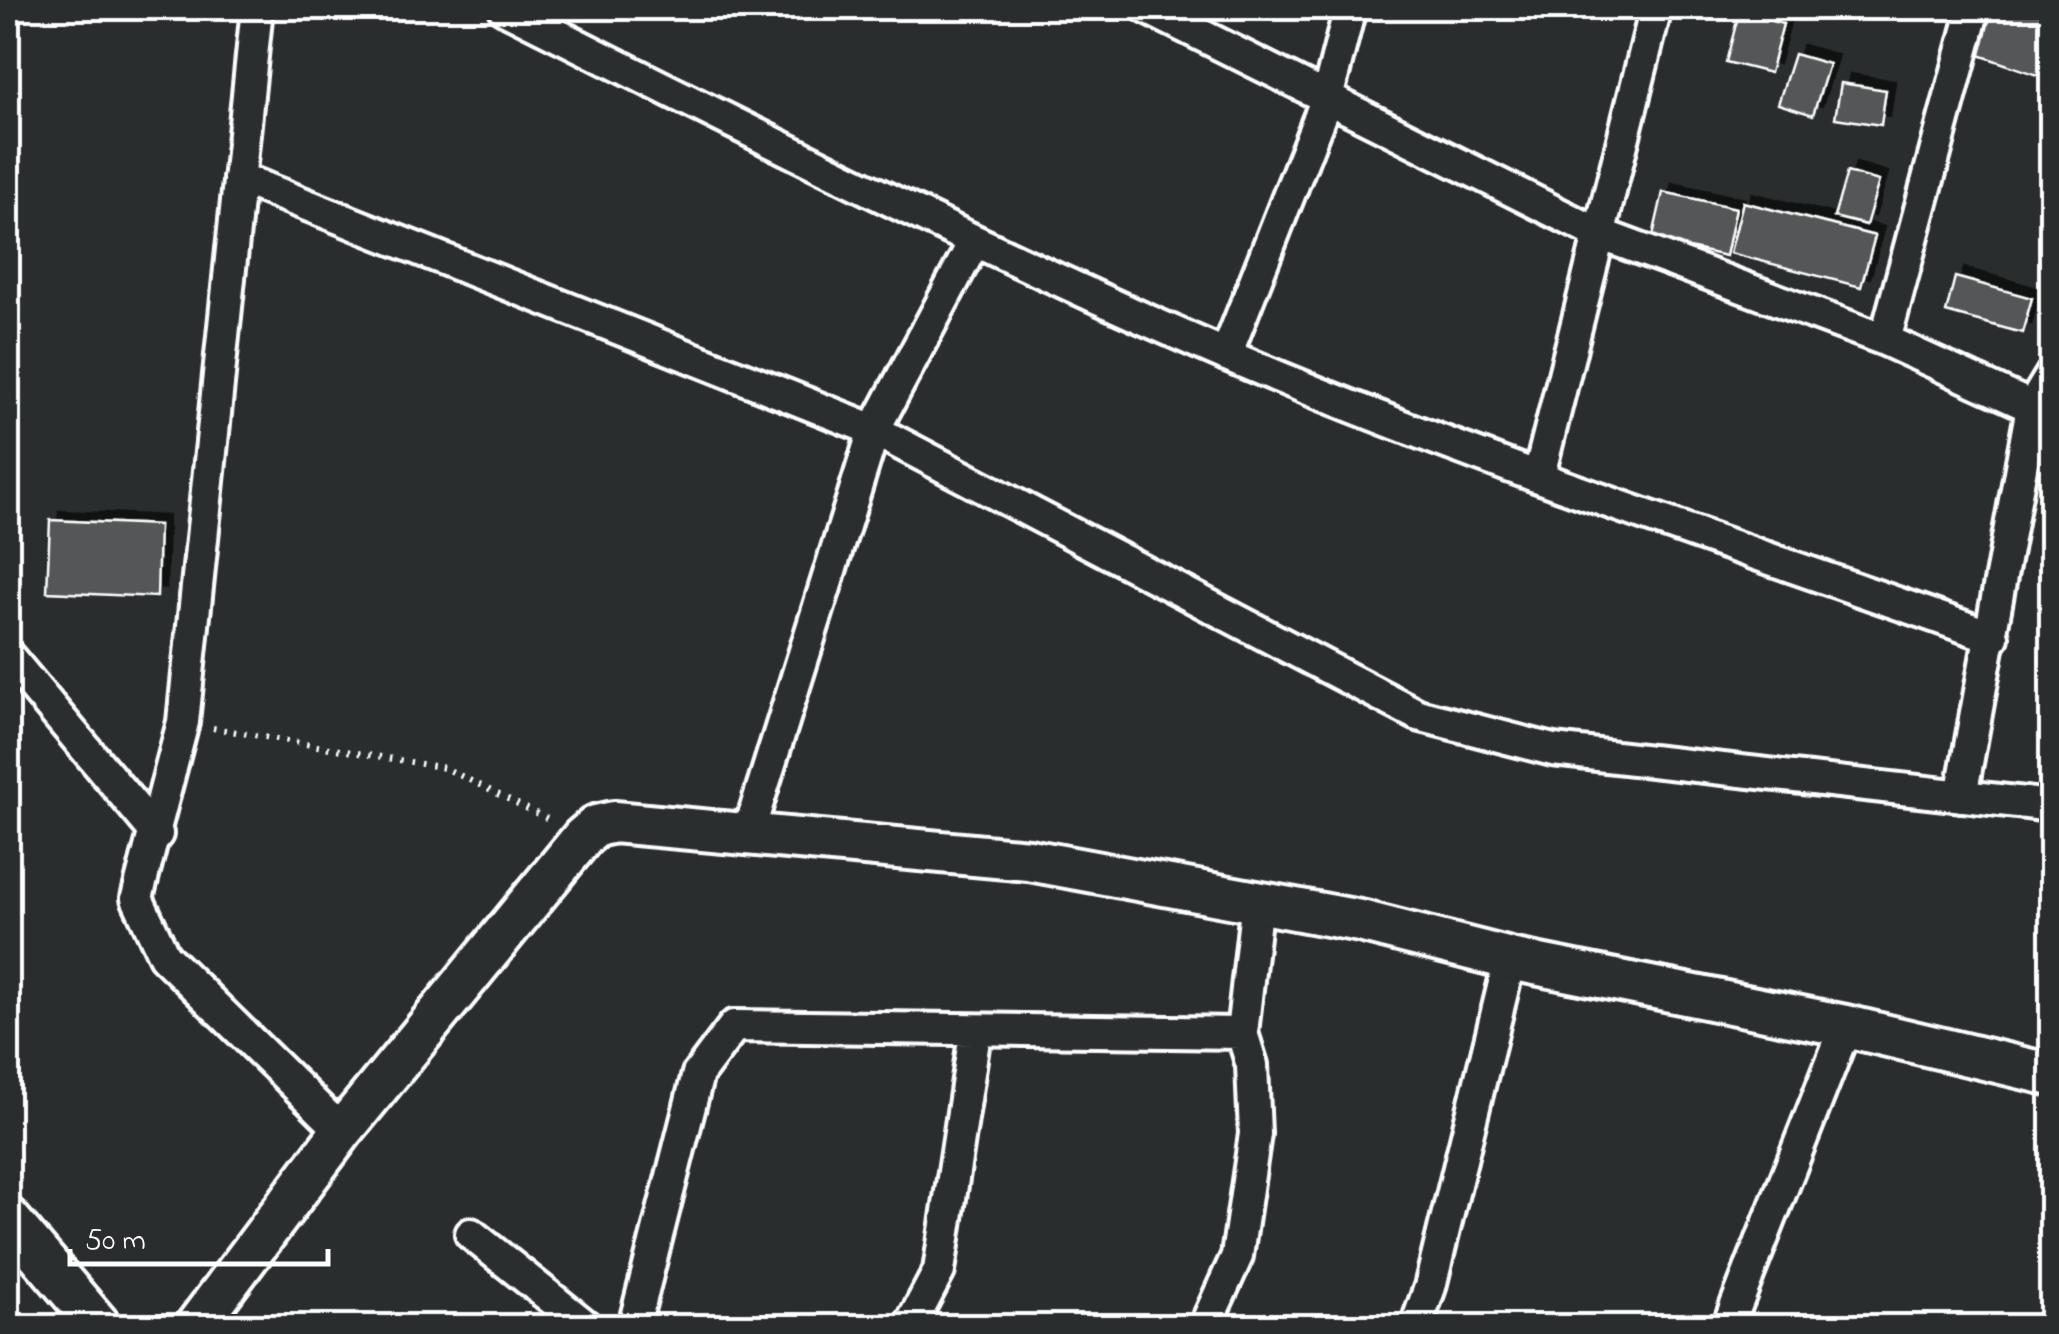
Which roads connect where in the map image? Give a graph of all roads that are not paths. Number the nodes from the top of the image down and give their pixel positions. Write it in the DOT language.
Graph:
graph roads {
  1 [pos="257,8"];
  2 [pos="504,8"];
  3 [pos="1147,8"];
  4 [pos="1350,8"];
  5 [pos="1656,8"];
  6 [pos="1974,8"];
  7 [pos="1327,98"];
  8 [pos="239,178"];
  9 [pos="1597,233"];
  10 [pos="974,244"];
  11 [pos="1885,340"];
  12 [pos="1226,354"];
  13 [pos="2052,374"];
  14 [pos="2032,407"];
  15 [pos="874,430"];
  16 [pos="1538,475"];
  17 [pos="1993,637"];
  18 [pos="8,656"];
  19 [pos="1961,796"];
  20 [pos="2052,806"];
  21 [pos="156,834"];
  22 [pos="748,834"];
  23 [pos="1257,900"];
  24 [pos="1510,959"];
  25 [pos="1846,1026"];
  26 [pos="975,1033"];
  27 [pos="1242,1033"];
  28 [pos="2052,1075"];
  29 [pos="342,1131"];
  30 [pos="8,1218"];
  31 [pos="471,1234"];
  32 [pos="100,1326"];
  33 [pos="196,1326"];
  34 [pos="586,1326"];
  35 [pos="634,1326"];
  36 [pos="910,1326"];
  37 [pos="1205,1326"];
  38 [pos="1416,1326"];
  39 [pos="1728,1326"];
  1 -- 8 [label="street"];
  2 -- 10 [label="street"];
  3 -- 7 [label="street"];
  4 -- 7 [label="street"];
  5 -- 9 [label="street"];
  6 -- 11 [label="street"];
  7 -- 9 [label="street"];
  7 -- 12 [label="street"];
  8 -- 15 [label="street"];
  8 -- 21 [label="street"];
  9 -- 11 [label="street"];
  9 -- 16 [label="street"];
  10 -- 12 [label="street"];
  10 -- 15 [label="street"];
  11 -- 14 [label="street"];
  12 -- 16 [label="street"];
  13 -- 14 [label="street"];
  14 -- 17 [label="street"];
  15 -- 19 [label="street"];
  15 -- 22 [label="street"];
  16 -- 17 [label="street"];
  17 -- 19 [label="street"];
  18 -- 21 [label="street"];
  19 -- 20 [label="street"];
  21 -- 29 [label="street"];
  22 -- 23 [label="main road"];
  22 -- 29 [label="main road"];
  23 -- 24 [label="main road"];
  23 -- 27 [label="street"];
  24 -- 25 [label="main road"];
  24 -- 38 [label="street"];
  25 -- 28 [label="main road"];
  25 -- 39 [label="street"];
  26 -- 27 [label="street"];
  26 -- 35 [label="street"];
  26 -- 36 [label="street"];
  27 -- 37 [label="street"];
  29 -- 33 [label="main road"];
  30 -- 32 [label="main road"];
  31 -- 34 [label="street"];
}
